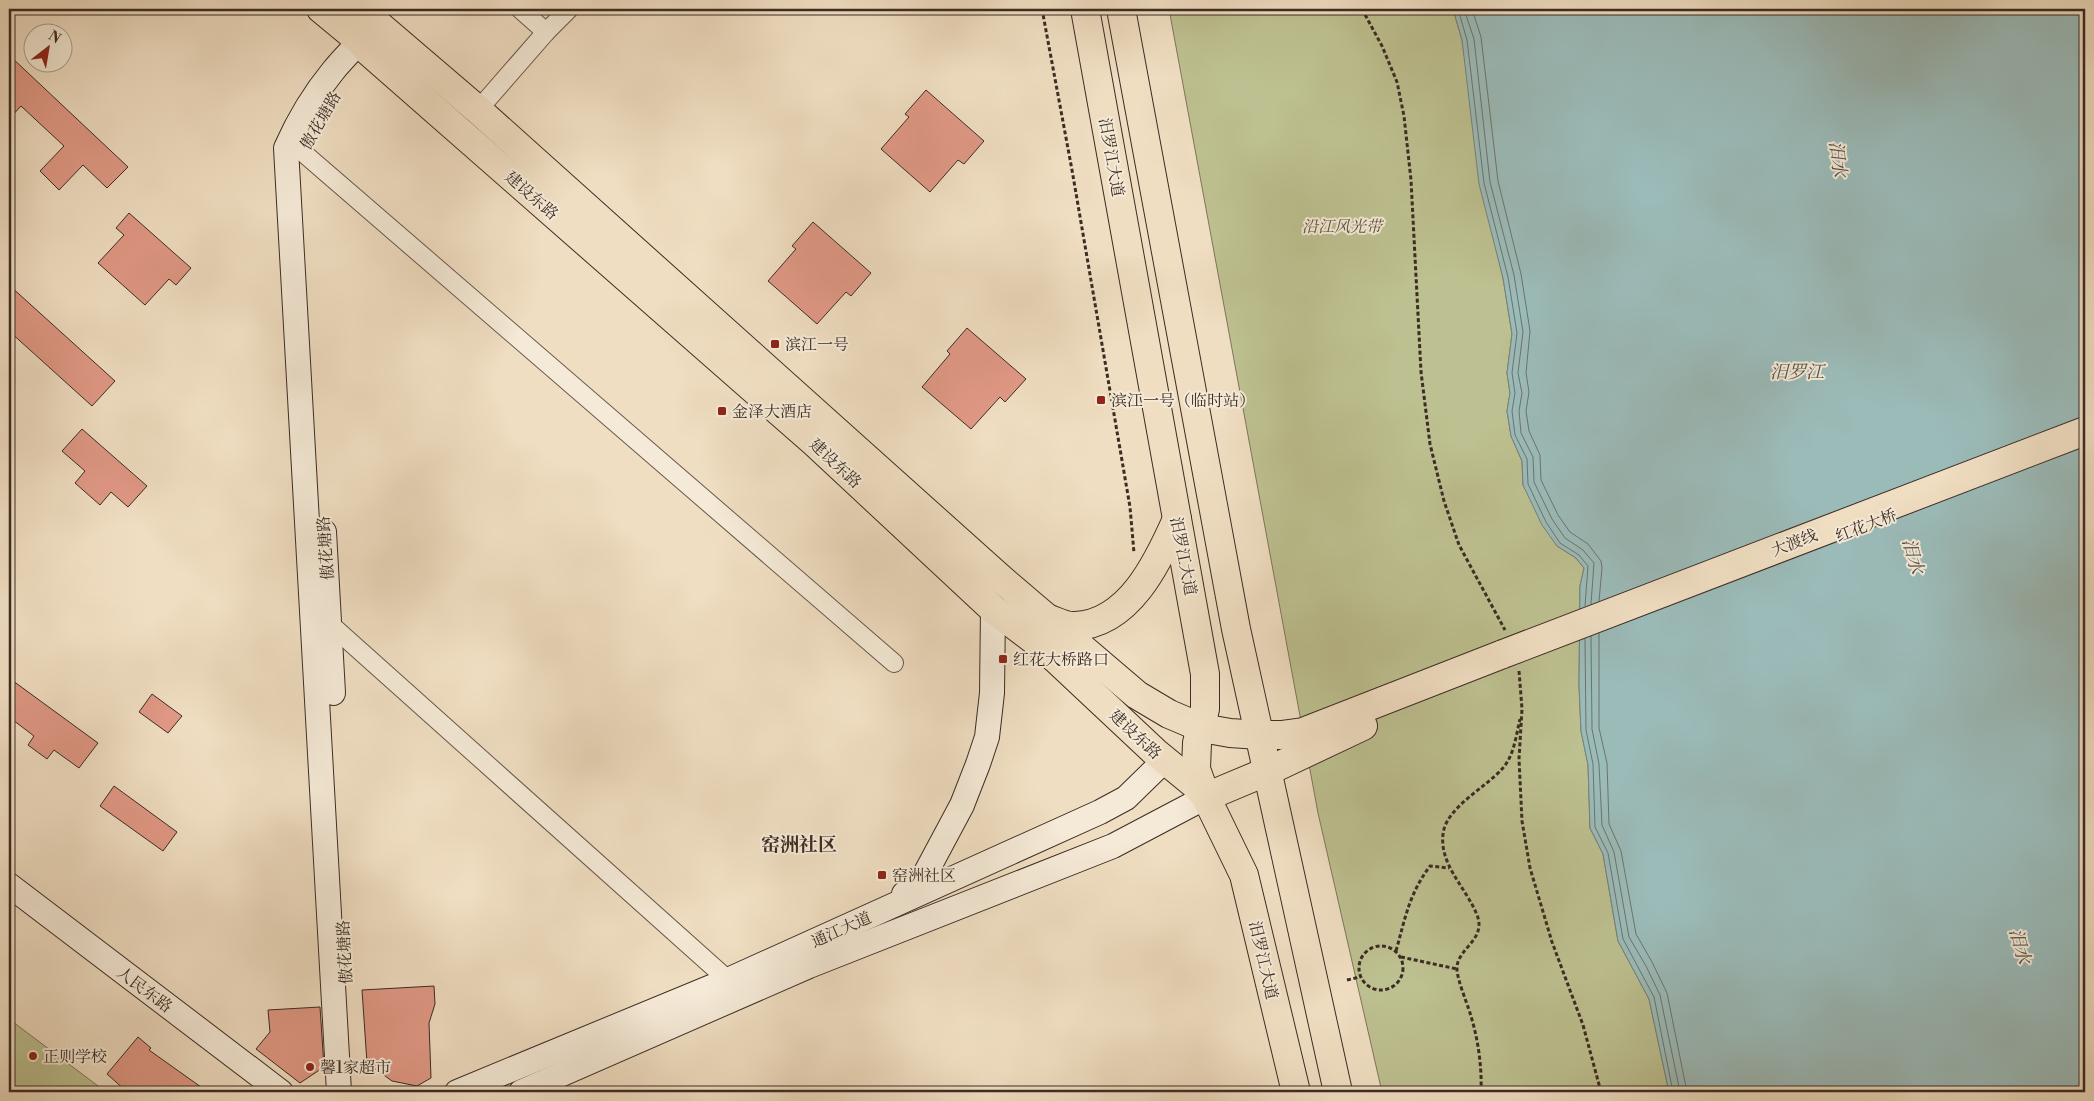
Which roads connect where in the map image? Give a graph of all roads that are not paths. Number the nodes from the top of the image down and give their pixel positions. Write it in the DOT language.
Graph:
graph roads {
  1 [pos="321,9"];
  2 [pos="520,9"];
  3 [pos="569,9"];
  4 [pos="1085,9"];
  5 [pos="1121,9"];
  6 [pos="370,31"];
  7 [pos="546,32"];
  8 [pos="478,110"];
  9 [pos="300,150"];
  10 [pos="2085,431"];
  11 [pos="2085,442"];
  12 [pos="1177,519"];
  13 [pos="993,609"];
  14 [pos="1047,618"];
  15 [pos="330,624"];
  16 [pos="1508,654"];
  17 [pos="894,663"];
  18 [pos="1202,728"];
  19 [pos="1260,735"];
  20 [pos="1165,760"];
  21 [pos="1268,772"];
  22 [pos="1206,797"];
  23 [pos="9,885"];
  24 [pos="9,905"];
  25 [pos="885,910"];
  26 [pos="732,990"];
  27 [pos="258,1092"];
  28 [pos="281,1092"];
  29 [pos="341,1092"];
  30 [pos="457,1092"];
  31 [pos="521,1092"];
  32 [pos="1296,1092"];
  33 [pos="1338,1092"];
  1 -- 6 [label="main road, 建设东路"];
  2 -- 7 [label="street"];
  3 -- 7 [label="street"];
  4 -- 12 [label="main road, 汨罗江大道"];
  5 -- 19 [label="main road"];
  6 -- 8 [label="main road, 建设东路"];
  6 -- 9 [label="street, 傲花塘路"];
  6 -- 13 [label="main road, 建设东路"];
  6 -- 29 [label="street"];
  7 -- 8 [label="street"];
  8 -- 14 [label="main road, 建设东路"];
  9 -- 15 [label="street, 傲花塘路"];
  9 -- 17 [label="street"];
  10 -- 16 [label="main road, 大渡线, bridge"];
  11 -- 16 [label="main road, 红花大桥"];
  12 -- 14 [label="main road"];
  12 -- 18 [label="main road, 汨罗江大道"];
  13 -- 20 [label="main road, 建设东路"];
  13 -- 25 [label="street"];
  14 -- 18 [label="main road, 建设东路"];
  15 -- 26 [label="street"];
  15 -- 29 [label="street, 傲花塘路"];
  16 -- 19 [label="main road, 建设东路"];
  16 -- 21 [label="main road"];
  18 -- 19 [label="main road, 建设东路"];
  18 -- 20 [label="main road, 通江大道"];
  18 -- 22 [label="main road, 汨罗江大道"];
  19 -- 21 [label="main road"];
  20 -- 22 [label="main road, 建设东路"];
  20 -- 25 [label="street, 通江大道"];
  21 -- 22 [label="main road"];
  21 -- 33 [label="main road"];
  22 -- 26 [label="street, 通江大道"];
  22 -- 32 [label="main road, 汨罗江大道"];
  23 -- 28 [label="street, 人民东路"];
  24 -- 27 [label="street, 人民东路"];
  25 -- 26 [label="street, 通江大道"];
  26 -- 30 [label="street, 通江大道"];
  26 -- 31 [label="street, 通江大道"];
}
